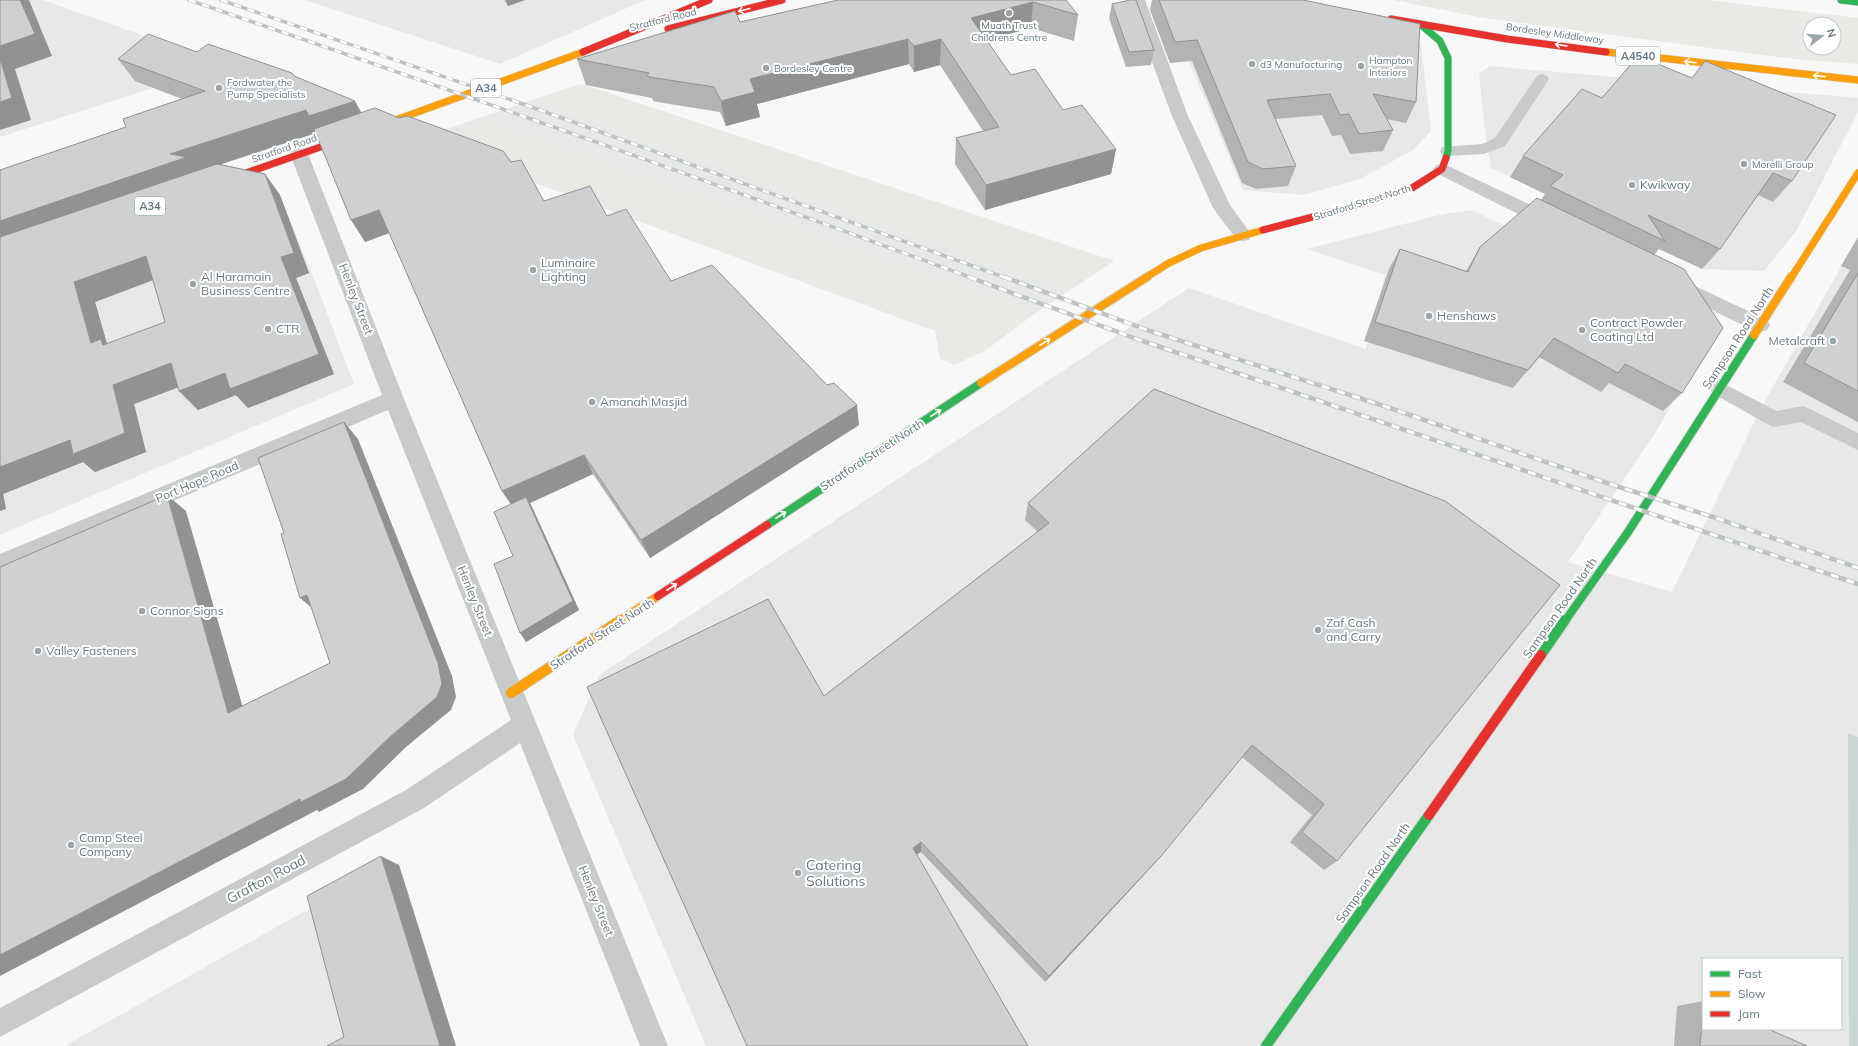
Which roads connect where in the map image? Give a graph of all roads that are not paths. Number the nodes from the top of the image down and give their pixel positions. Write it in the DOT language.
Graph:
graph roads {
  1 [pos="709,0"];
  2 [pos="782,0"];
  3 [pos="1138,0"];
  4 [pos="1841,0"];
  5 [pos="1858,2"];
  6 [pos="1382,17"];
  7 [pos="1420,24"];
  8 [pos="597,47"];
  9 [pos="1542,79"];
  10 [pos="1858,80"];
  11 [pos="369,130"];
  12 [pos="355,135"];
  13 [pos="1448,151"];
  14 [pos="299,154"];
  15 [pos="1442,168"];
  16 [pos="1858,173"];
  17 [pos="217,183"];
  18 [pos="1569,231"];
  19 [pos="1243,235"];
  20 [pos="1661,276"];
  21 [pos="1760,325"];
  22 [pos="1719,388"];
  23 [pos="394,399"];
  24 [pos="1858,442"];
  25 [pos="0,564"];
  26 [pos="511,693"];
  27 [pos="525,725"];
  28 [pos="0,1023"];
  29 [pos="654,1046"];
  30 [pos="1266,1046"];
  1 -- 8 [label="main road, Stratford Road / A34"];
  2 -- 8 [label="main road, Stratford Road / A34, one-way"];
  3 -- 19 [label="street"];
  4 -- 5 [label="main road"];
  6 -- 7 [label="main road, Bordesley Middleway / A4540"];
  10 -- 7 [label="main road, Bordesley Middleway / A4540, one-way"];
  7 -- 13 [label="main road"];
  8 -- 11 [label="main road, Stratford Road / A34"];
  9 -- 13 [label="lane"];
  12 -- 14 [label="main road, Stratford Road"];
  13 -- 15 [label="main road"];
  14 -- 17 [label="main road, Stratford Road"];
  14 -- 23 [label="street, Henley Street"];
  15 -- 18 [label="street"];
  15 -- 19 [label="main road, Stratford Street North"];
  16 -- 21 [label="main road, Sampson Road North"];
  26 -- 19 [label="main road, Stratford Street North, one-way"];
  20 -- 21 [label="street"];
  21 -- 22 [label="main road, Sampson Road North"];
  22 -- 24 [label="lane"];
  22 -- 30 [label="main road, Sampson Road North"];
  23 -- 25 [label="street, Port Hope Road"];
  23 -- 26 [label="street, Henley Street"];
  26 -- 27 [label="street, Henley Street"];
  27 -- 28 [label="street, Grafton Road"];
  27 -- 29 [label="street, Henley Street"];
}
